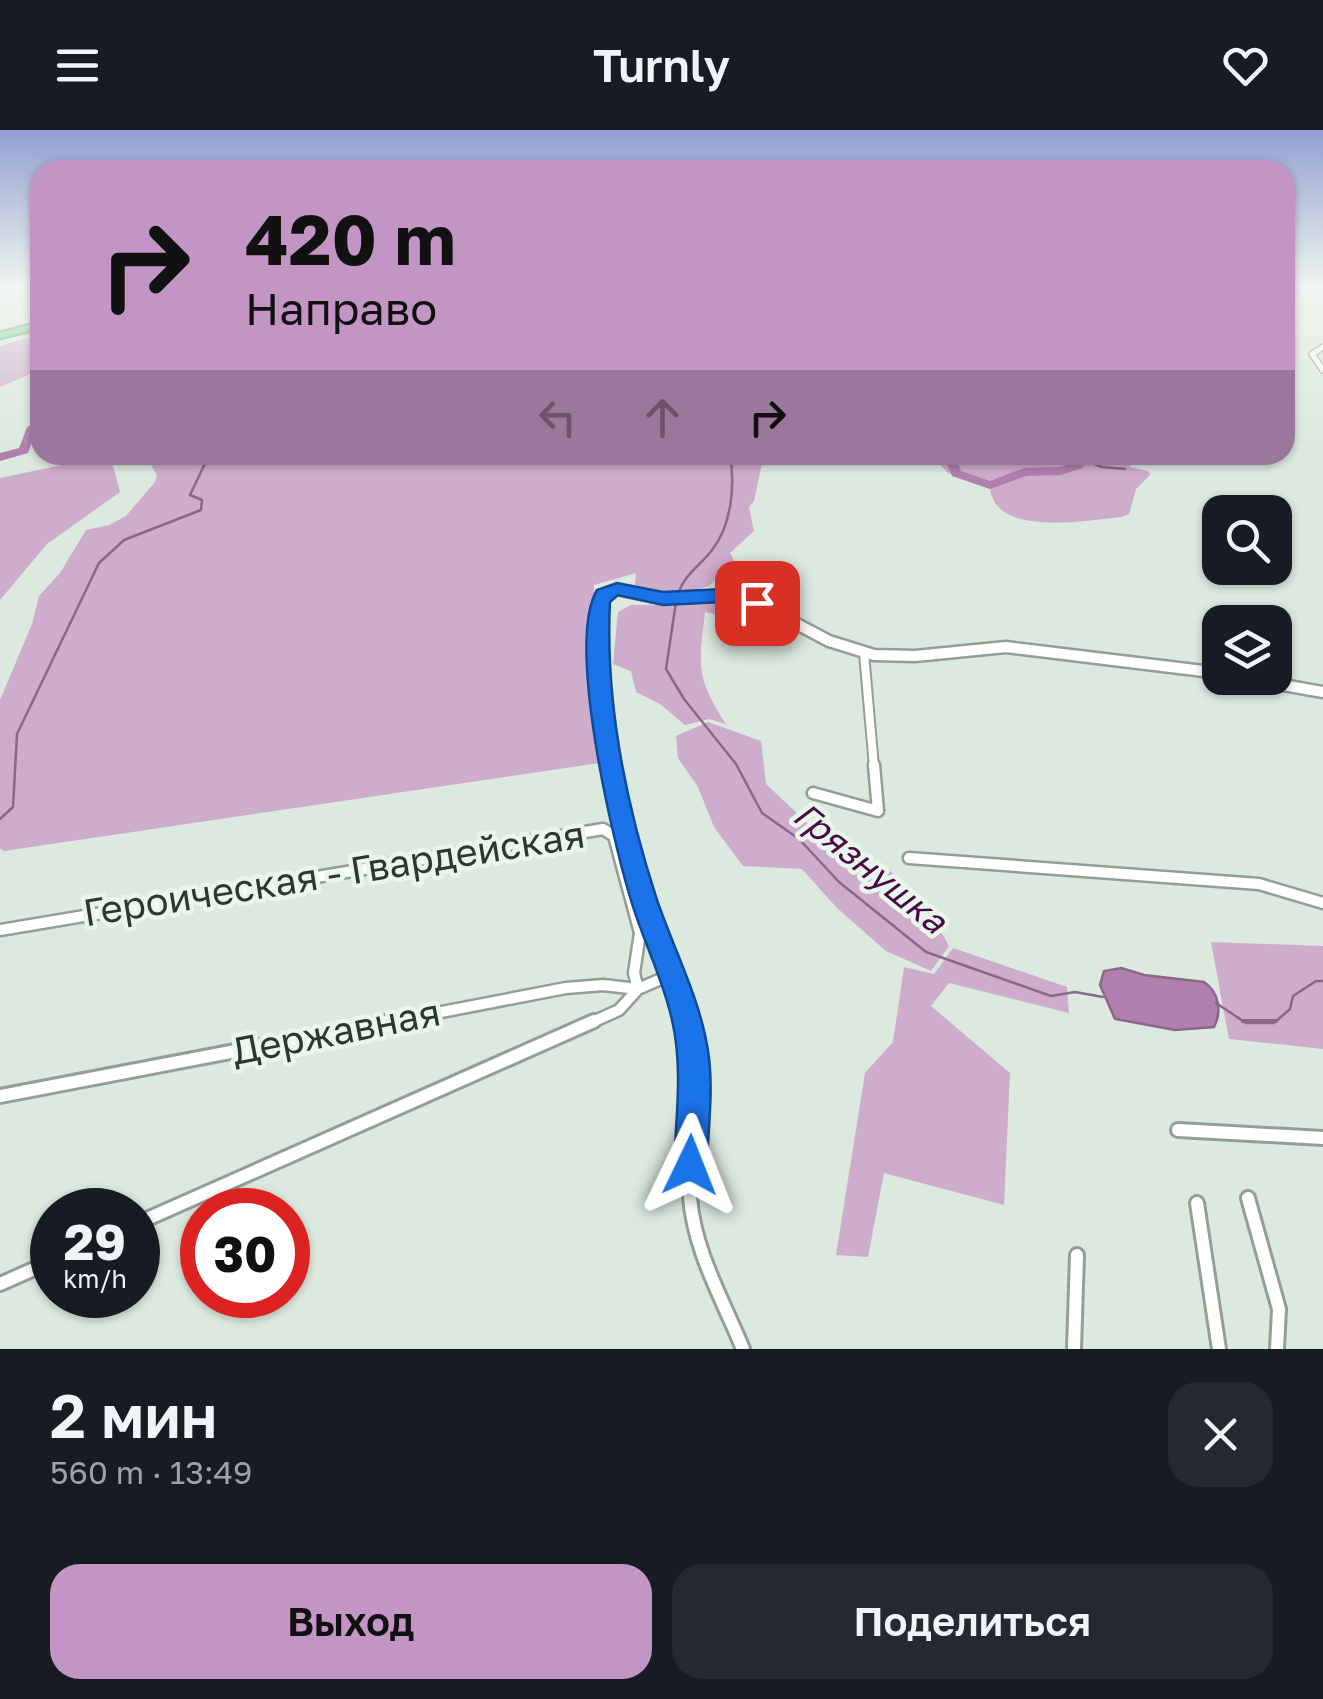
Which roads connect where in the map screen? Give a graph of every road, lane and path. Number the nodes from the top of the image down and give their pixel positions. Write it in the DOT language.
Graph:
graph roads {
  1 [pos="1323,348"];
  2 [pos="1321,364"];
  3 [pos="686,597"];
  4 [pos="663,598"];
  5 [pos="864,653"];
  6 [pos="1202,671"];
  7 [pos="1292,687"];
  8 [pos="1323,692"];
  9 [pos="813,794"];
  10 [pos="909,858"];
  11 [pos="1323,903"];
  12 [pos="0,930"];
  13 [pos="670,974"];
  14 [pos="638,989"];
  15 [pos="0,1096"];
  16 [pos="1178,1130"];
  17 [pos="1323,1138"];
  18 [pos="1248,1198"];
  19 [pos="1197,1202"];
  20 [pos="160,1213"];
  21 [pos="1077,1255"];
  22 [pos="30,1271"];
  23 [pos="0,1284"];
  24 [pos="743,1349"];
  25 [pos="1074,1349"];
  26 [pos="1218,1349"];
  27 [pos="1276,1349"];
  1 -- 2 [label="street"];
  3 -- 4 [label="street"];
  3 -- 5 [label="street"];
  4 -- 13 [label="street"];
  5 -- 6 [label="street"];
  5 -- 9 [label="street"];
  7 -- 8 [label="street"];
  10 -- 11 [label="street"];
  12 -- 14 [label="street, Героическая - Гвардейская"];
  13 -- 14 [label="street, Державная"];
  13 -- 24 [label="street"];
  14 -- 15 [label="street, Державная"];
  14 -- 20 [label="street"];
  16 -- 17 [label="street"];
  18 -- 27 [label="street"];
  19 -- 26 [label="street"];
  21 -- 25 [label="street"];
  22 -- 23 [label="street"];
}
